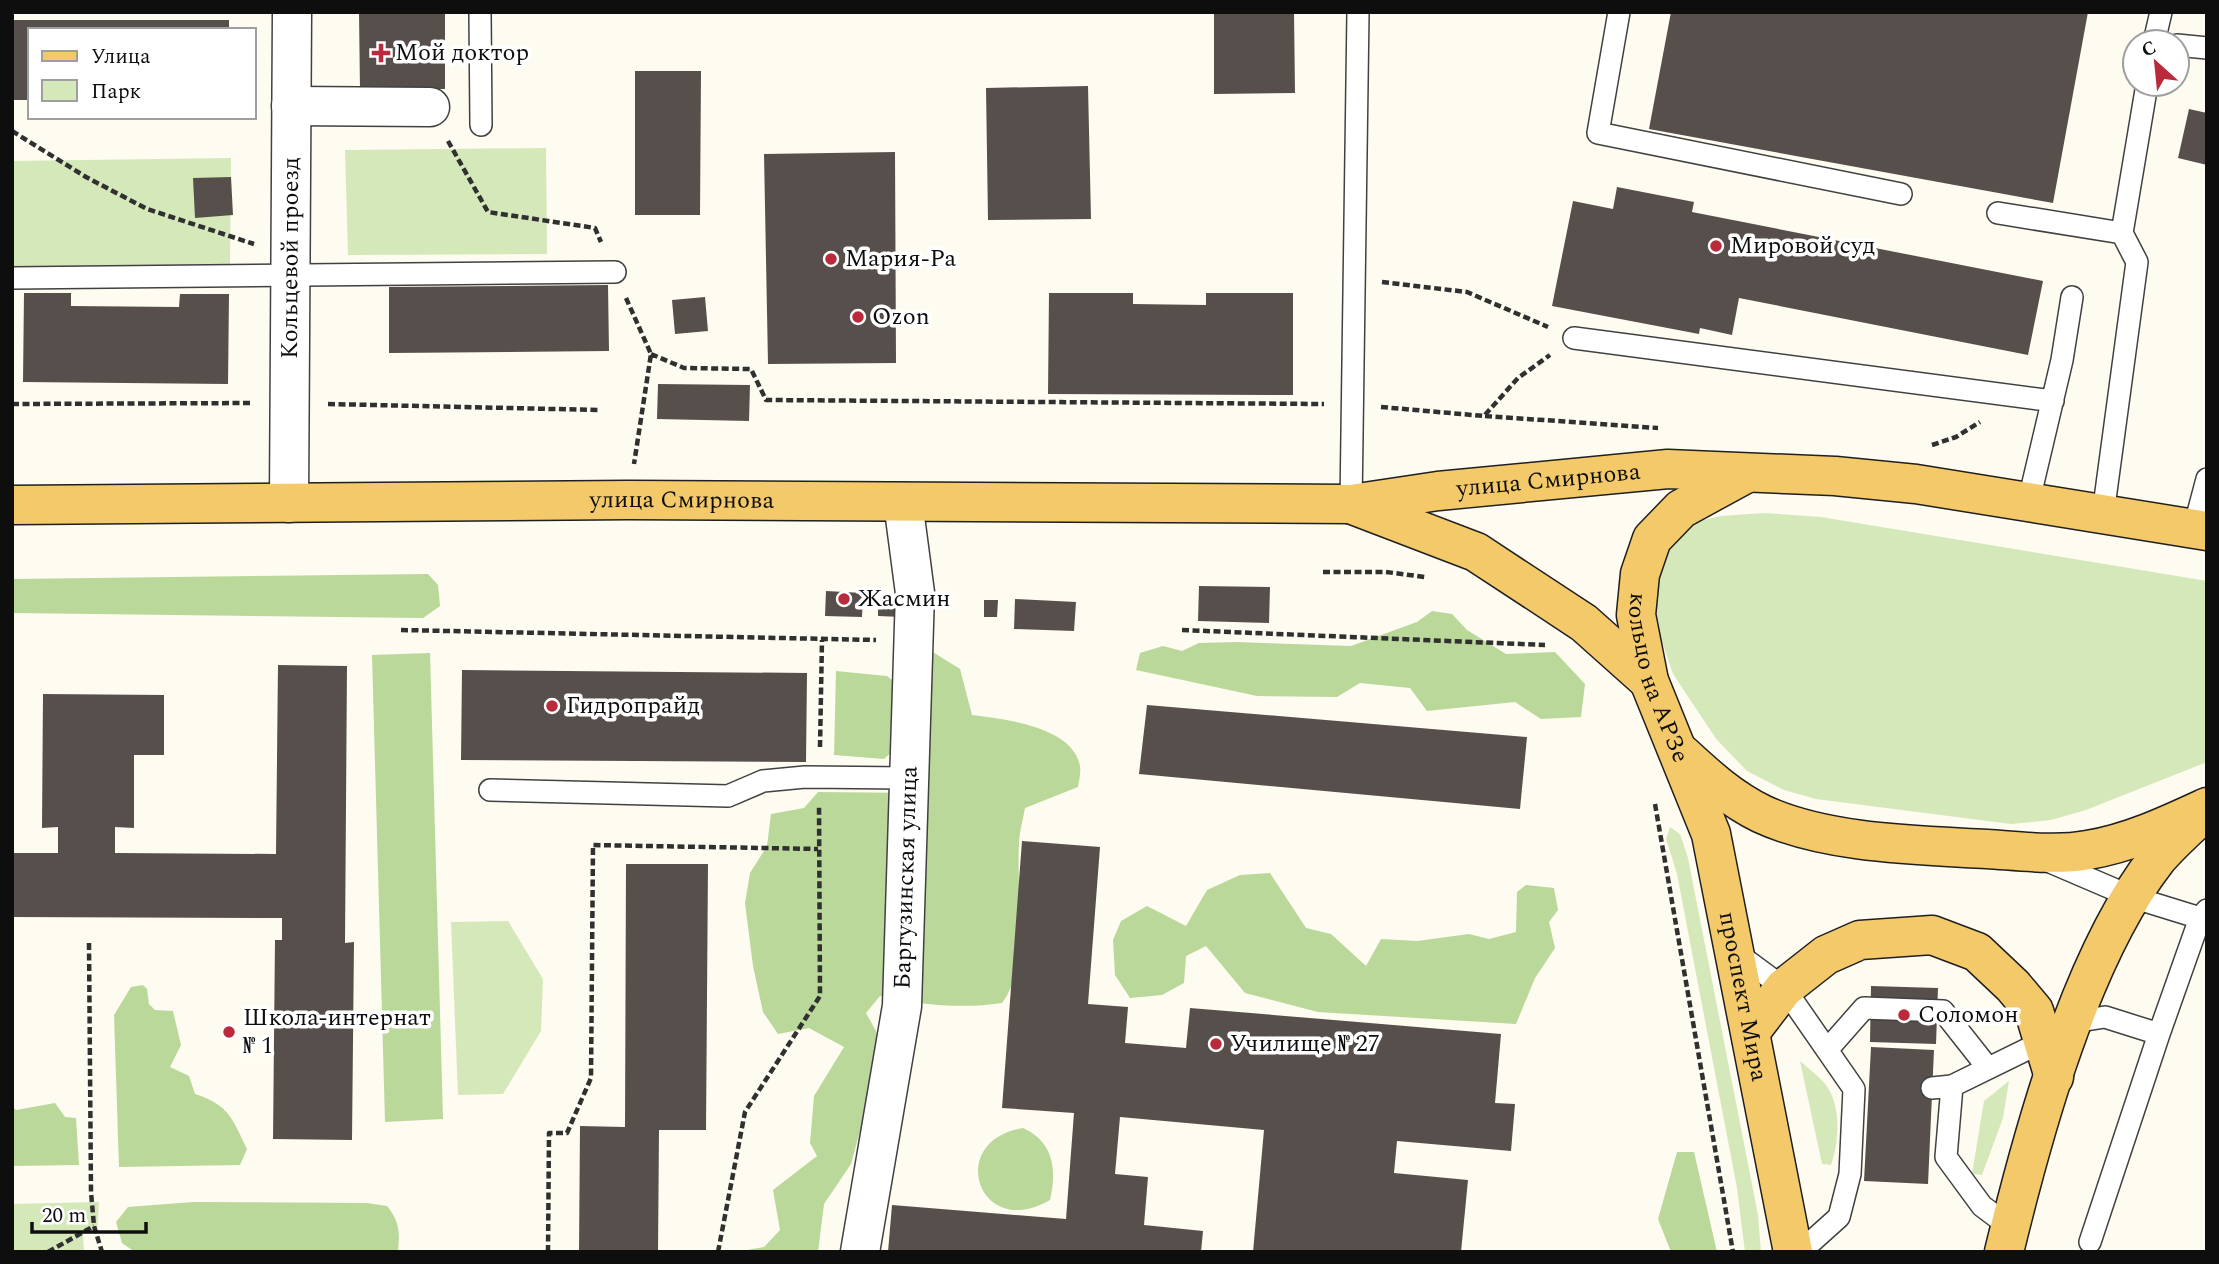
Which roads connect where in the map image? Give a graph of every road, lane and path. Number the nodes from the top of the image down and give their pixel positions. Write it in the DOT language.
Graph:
graph roads {
  1 [pos="292,12"];
  2 [pos="480,12"];
  3 [pos="1358,12"];
  4 [pos="1619,12"];
  5 [pos="2145,98"];
  6 [pos="291,106"];
  7 [pos="430,107"];
  8 [pos="481,125"];
  9 [pos="12,131"];
  10 [pos="1901,194"];
  11 [pos="1998,213"];
  12 [pos="2122,233"];
  13 [pos="290,266"];
  14 [pos="615,272"];
  15 [pos="12,278"];
  16 [pos="1354,278"];
  17 [pos="2072,297"];
  18 [pos="1574,338"];
  19 [pos="651,354"];
  20 [pos="2053,401"];
  21 [pos="1353,404"];
  22 [pos="1749,472"];
  23 [pos="2207,480"];
  24 [pos="2029,500"];
  25 [pos="903,502"];
  26 [pos="289,503"];
  27 [pos="12,505"];
  28 [pos="1351,505"];
  29 [pos="2103,514"];
  30 [pos="2200,529"];
  31 [pos="1323,572"];
  32 [pos="1439,579"];
  33 [pos="401,630"];
  34 [pos="1182,630"];
  35 [pos="822,639"];
  36 [pos="914,641"];
  37 [pos="1547,645"];
  38 [pos="1649,681"];
  39 [pos="1676,748"];
  40 [pos="820,777"];
  41 [pos="908,778"];
  42 [pos="490,790"];
  43 [pos="1653,792"];
  44 [pos="2207,807"];
  45 [pos="819,817"];
  46 [pos="818,849"];
  47 [pos="2026,852"];
  48 [pos="2132,897"];
  49 [pos="2203,914"];
  50 [pos="89,943"];
  51 [pos="1735,952"];
  52 [pos="1784,988"];
  53 [pos="1751,1031"];
  54 [pos="2059,1032"];
  55 [pos="2160,1034"];
  56 [pos="1827,1050"];
  57 [pos="1988,1068"];
  58 [pos="94,1226"];
  59 [pos="2007,1239"];
  60 [pos="2090,1242"];
  61 [pos="48,1252"];
  62 [pos="102,1252"];
  63 [pos="548,1252"];
  64 [pos="718,1252"];
  65 [pos="860,1252"];
  66 [pos="1733,1252"];
  67 [pos="1793,1252"];
  68 [pos="1800,1252"];
  1 -- 6 [label="street, Кольцевой проезд"];
  2 -- 8 [label="lane"];
  3 -- 16 [label="lane"];
  4 -- 10 [label="lane"];
  5 -- 12 [label="lane"];
  6 -- 7 [label="street"];
  6 -- 13 [label="street, Кольцевой проезд"];
  9 -- 13 [label="path"];
  11 -- 12 [label="lane"];
  12 -- 29 [label="lane"];
  13 -- 14 [label="lane"];
  13 -- 15 [label="lane"];
  13 -- 26 [label="street, Кольцевой проезд"];
  16 -- 18 [label="path"];
  16 -- 21 [label="lane"];
  17 -- 20 [label="lane"];
  18 -- 20 [label="lane"];
  18 -- 21 [label="path"];
  19 -- 21 [label="path"];
  20 -- 24 [label="lane"];
  21 -- 28 [label="lane"];
  22 -- 24 [label="main road"];
  22 -- 28 [label="main road, улица Смирнова"];
  22 -- 38 [label="main road, кольцо на АРЗе"];
  23 -- 30 [label="lane"];
  24 -- 29 [label="main road"];
  25 -- 26 [label="main road, улица Смирнова"];
  25 -- 28 [label="main road, улица Смирнова"];
  25 -- 36 [label="street, Баргузинская улица"];
  26 -- 27 [label="main road, улица Смирнова"];
  28 -- 38 [label="main road, улица Смирнова"];
  29 -- 30 [label="main road"];
  31 -- 32 [label="path"];
  33 -- 35 [label="path"];
  34 -- 37 [label="path"];
  35 -- 36 [label="path"];
  35 -- 40 [label="path"];
  36 -- 41 [label="street, Баргузинская улица"];
  38 -- 39 [label="main road, кольцо на АРЗе"];
  39 -- 47 [label="main road, кольцо на АРЗе"];
  39 -- 51 [label="main road, проспект Мира"];
  40 -- 41 [label="lane"];
  40 -- 42 [label="lane"];
  41 -- 65 [label="street, Баргузинская улица"];
  43 -- 66 [label="path"];
  44 -- 47 [label="main road, кольцо на АРЗе"];
  44 -- 48 [label="main road"];
  45 -- 46 [label="path"];
  46 -- 63 [label="path"];
  46 -- 64 [label="path"];
  47 -- 48 [label="lane"];
  48 -- 49 [label="lane"];
  48 -- 54 [label="main road"];
  49 -- 55 [label="lane"];
  50 -- 58 [label="path"];
  51 -- 52 [label="lane"];
  51 -- 53 [label="main road, проспект Мира"];
  52 -- 53 [label="main road"];
  52 -- 54 [label="main road"];
  52 -- 56 [label="lane"];
  53 -- 67 [label="main road, проспект Мира"];
  54 -- 55 [label="lane"];
  54 -- 57 [label="lane"];
  54 -- 59 [label="main road"];
  55 -- 60 [label="lane"];
  56 -- 57 [label="lane"];
  56 -- 68 [label="lane"];
  57 -- 59 [label="lane"];
  58 -- 61 [label="path"];
  58 -- 62 [label="path"];
}
